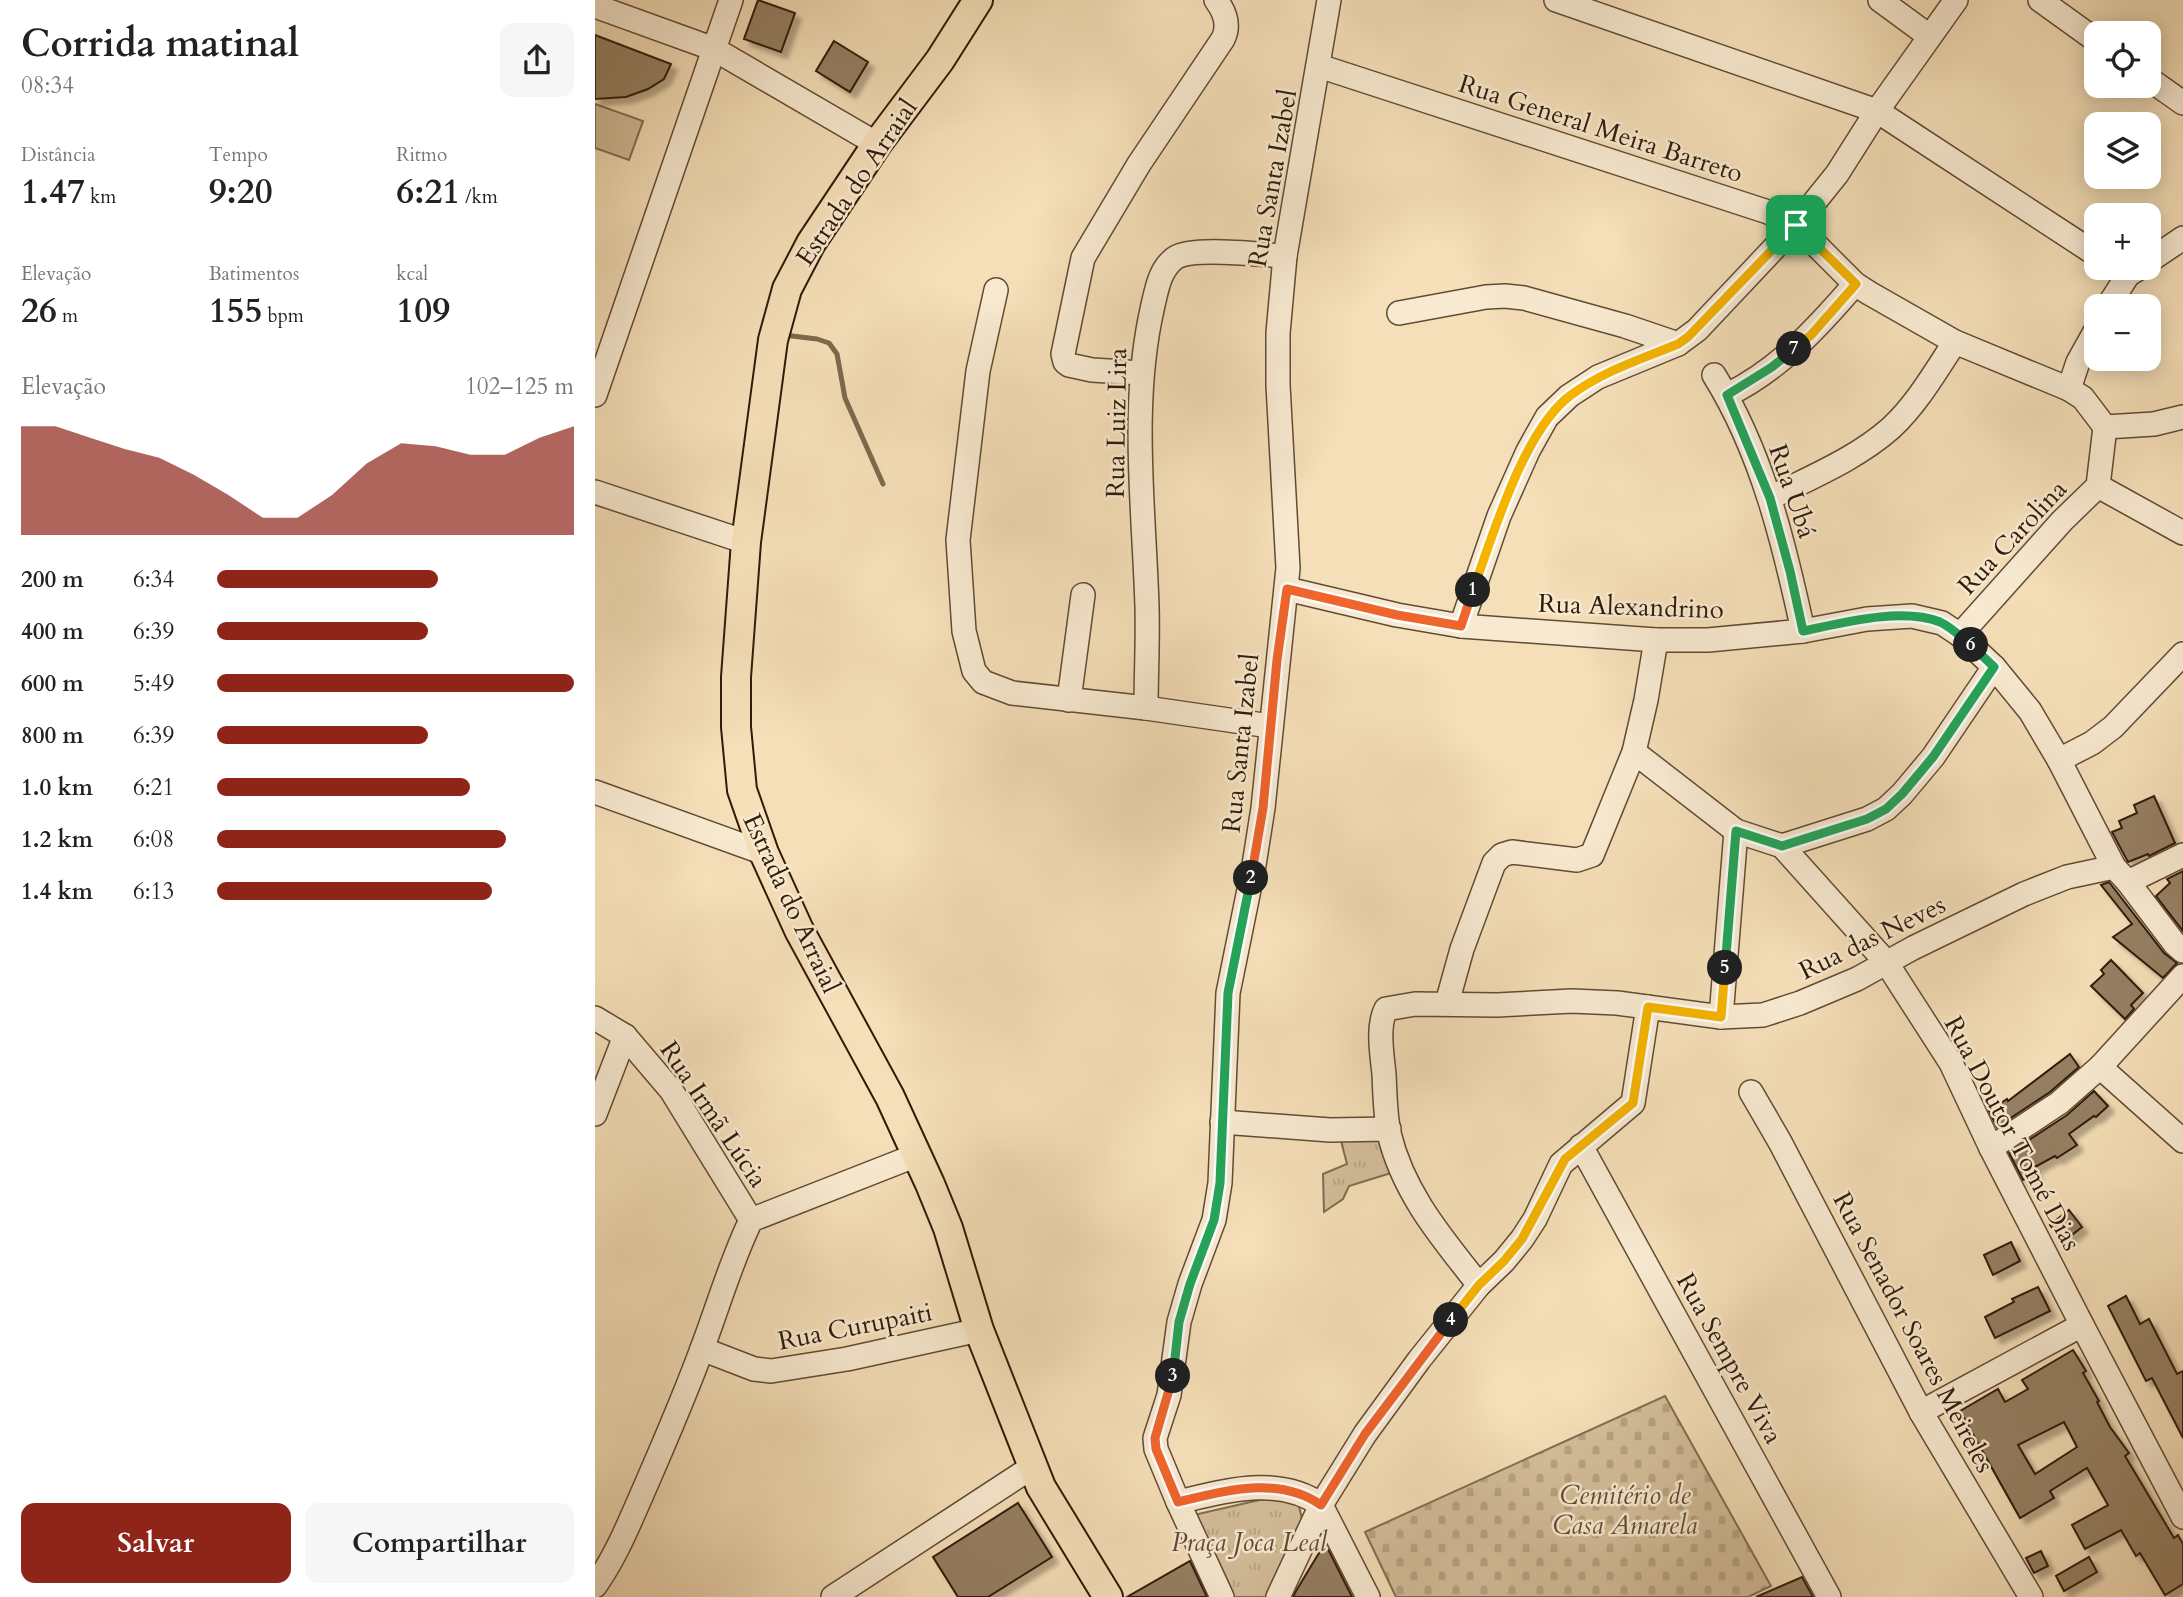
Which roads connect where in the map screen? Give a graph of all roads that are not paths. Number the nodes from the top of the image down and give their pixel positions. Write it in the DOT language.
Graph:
graph roads {
  1 [pos="731,0"];
  2 [pos="978,0"];
  3 [pos="1216,0"];
  4 [pos="1329,0"];
  5 [pos="1556,0"];
  6 [pos="1880,0"];
  7 [pos="1956,0"];
  8 [pos="2040,0"];
  9 [pos="595,6"];
  10 [pos="2084,32"];
  11 [pos="1929,36"];
  12 [pos="714,49"];
  13 [pos="1319,66"];
  14 [pos="2161,87"];
  15 [pos="2183,103"];
  16 [pos="1877,111"];
  17 [pos="877,144"];
  18 [pos="1796,225"];
  19 [pos="2183,238"];
  20 [pos="2084,246"];
  21 [pos="2161,253"];
  22 [pos="1285,256"];
  23 [pos="1856,284"];
  24 [pos="996,290"];
  25 [pos="1399,313"];
  26 [pos="1955,342"];
  27 [pos="1678,344"];
  28 [pos="2084,351"];
  29 [pos="1141,373"];
  30 [pos="1714,375"];
  31 [pos="2069,389"];
  32 [pos="595,395"];
  33 [pos="1727,395"];
  34 [pos="2183,417"];
  35 [pos="2105,428"];
  36 [pos="2098,486"];
  37 [pos="595,492"];
  38 [pos="1770,498"];
  39 [pos="2183,533"];
  40 [pos="746,542"];
  41 [pos="1287,589"];
  42 [pos="1083,595"];
  43 [pos="1461,626"];
  44 [pos="1803,631"];
  45 [pos="1960,635"];
  46 [pos="1656,640"];
  47 [pos="2183,654"];
  48 [pos="1994,667"];
  49 [pos="1069,700"];
  50 [pos="1146,708"];
  51 [pos="1270,726"];
  52 [pos="1634,752"];
  53 [pos="2059,760"];
  54 [pos="595,792"];
  55 [pos="1736,831"];
  56 [pos="1782,846"];
  57 [pos="764,853"];
  58 [pos="2183,855"];
  59 [pos="2121,875"];
  60 [pos="2183,951"];
  61 [pos="1886,962"];
  62 [pos="2183,976"];
  63 [pos="1447,1003"];
  64 [pos="1648,1007"];
  65 [pos="1721,1017"];
  66 [pos="595,1018"];
  67 [pos="625,1035"];
  68 [pos="2100,1067"];
  69 [pos="1751,1092"];
  70 [pos="595,1114"];
  71 [pos="1222,1122"];
  72 [pos="1389,1129"];
  73 [pos="2183,1141"];
  74 [pos="1581,1146"];
  75 [pos="1991,1148"];
  76 [pos="917,1155"];
  77 [pos="751,1220"];
  78 [pos="1479,1285"];
  79 [pos="2082,1325"];
  80 [pos="979,1330"];
  81 [pos="702,1349"];
  82 [pos="1921,1412"];
  83 [pos="1032,1467"];
  84 [pos="1178,1502"];
  85 [pos="1321,1505"];
  86 [pos="2183,1517"];
  87 [pos="595,1586"];
  88 [pos="833,1597"];
  89 [pos="1108,1597"];
  90 [pos="1222,1597"];
  91 [pos="1278,1597"];
  92 [pos="1368,1597"];
  93 [pos="1829,1597"];
  94 [pos="2031,1597"];
  1 -- 12 [label="street"];
  2 -- 17 [label="main road, Estrada do Arraial"];
  3 -- 29 [label="street"];
  4 -- 13 [label="street, Rua Santa Izabel"];
  5 -- 16 [label="street"];
  6 -- 11 [label="street"];
  7 -- 11 [label="street"];
  8 -- 10 [label="street"];
  9 -- 12 [label="street"];
  11 -- 16 [label="street"];
  12 -- 17 [label="street"];
  12 -- 32 [label="street"];
  13 -- 18 [label="street, Rua General Meira Barreto"];
  13 -- 22 [label="street, Rua Santa Izabel"];
  14 -- 15 [label="street"];
  16 -- 18 [label="street"];
  16 -- 20 [label="street"];
  17 -- 40 [label="main road, Estrada do Arraial"];
  18 -- 23 [label="street, Rua General Meira Barreto"];
  18 -- 27 [label="street"];
  19 -- 21 [label="street"];
  22 -- 29 [label="street, Rua Luiz Lira"];
  22 -- 41 [label="street, Rua Santa Izabel"];
  23 -- 26 [label="street, Rua General Meira Barreto"];
  23 -- 33 [label="street"];
  24 -- 49 [label="street"];
  25 -- 27 [label="street"];
  26 -- 31 [label="street, Rua General Meira Barreto"];
  26 -- 38 [label="street"];
  27 -- 43 [label="street"];
  28 -- 31 [label="street"];
  29 -- 50 [label="street, Rua Luiz Lira"];
  30 -- 33 [label="street, Rua Ubá"];
  31 -- 35 [label="street"];
  33 -- 38 [label="street, Rua Ubá"];
  34 -- 35 [label="street"];
  35 -- 36 [label="street, Rua Carolina"];
  36 -- 39 [label="street"];
  36 -- 45 [label="street, Rua Carolina"];
  37 -- 40 [label="street"];
  38 -- 44 [label="street, Rua Ubá"];
  40 -- 57 [label="main road, Estrada do Arraial"];
  41 -- 43 [label="street, Rua Alexandrino"];
  41 -- 51 [label="street, Rua Santa Izabel"];
  42 -- 49 [label="street"];
  43 -- 46 [label="street, Rua Alexandrino"];
  44 -- 45 [label="street, Rua Alexandrino"];
  44 -- 46 [label="street, Rua Alexandrino"];
  45 -- 48 [label="street, Rua Alexandrino"];
  46 -- 52 [label="street"];
  47 -- 53 [label="street"];
  48 -- 53 [label="street, Rua Alexandrino"];
  48 -- 56 [label="street"];
  49 -- 50 [label="street"];
  50 -- 51 [label="street"];
  51 -- 71 [label="street, Rua Santa Izabel"];
  52 -- 55 [label="street"];
  52 -- 63 [label="street"];
  53 -- 59 [label="street, Rua Alexandrino"];
  54 -- 57 [label="street"];
  55 -- 56 [label="street"];
  55 -- 65 [label="street"];
  56 -- 61 [label="street, Rua Doutor Tomé Dias"];
  57 -- 76 [label="main road, Estrada do Arraial"];
  58 -- 59 [label="street, Rua das Neves"];
  59 -- 60 [label="street, Rua Alexandrino"];
  59 -- 61 [label="street, Rua das Neves"];
  61 -- 65 [label="street, Rua das Neves"];
  61 -- 75 [label="street, Rua Doutor Tomé Dias"];
  62 -- 68 [label="street"];
  63 -- 64 [label="street, Rua das Neves"];
  63 -- 72 [label="street, Rua das Neves"];
  64 -- 65 [label="street, Rua das Neves"];
  64 -- 74 [label="street"];
  66 -- 67 [label="street, Rua Irmã Lúcia"];
  67 -- 70 [label="street"];
  67 -- 77 [label="street, Rua Irmã Lúcia"];
  68 -- 73 [label="street"];
  68 -- 75 [label="street"];
  69 -- 82 [label="street, Rua Senador Soares Meireles"];
  71 -- 72 [label="street"];
  71 -- 84 [label="street, Rua Santa Izabel"];
  72 -- 78 [label="street"];
  74 -- 78 [label="street"];
  74 -- 93 [label="street, Rua Sempre Viva"];
  75 -- 79 [label="street, Rua Doutor Tomé Dias"];
  76 -- 77 [label="street"];
  76 -- 80 [label="main road, Estrada do Arraial"];
  77 -- 81 [label="street"];
  78 -- 85 [label="street"];
  79 -- 82 [label="street"];
  79 -- 86 [label="street, Rua Doutor Tomé Dias"];
  80 -- 81 [label="street, Rua Curupaiti"];
  80 -- 83 [label="main road, Estrada do Arraial"];
  81 -- 87 [label="street"];
  82 -- 94 [label="street, Rua Senador Soares Meireles"];
  83 -- 88 [label="street"];
  83 -- 89 [label="main road, Estrada do Arraial"];
  84 -- 85 [label="street"];
  84 -- 90 [label="street, Rua Santa Izabel"];
  85 -- 91 [label="street"];
  85 -- 92 [label="street"];
}
